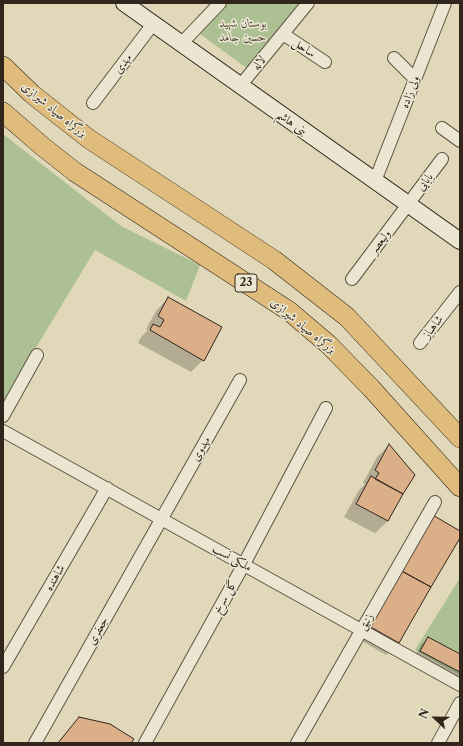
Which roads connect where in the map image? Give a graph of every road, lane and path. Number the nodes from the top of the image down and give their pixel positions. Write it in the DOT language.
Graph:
graph roads {
  1 [pos="124,3"];
  2 [pos="220,3"];
  3 [pos="308,3"];
  4 [pos="445,3"];
  5 [pos="153,24"];
  6 [pos="283,34"];
  7 [pos="181,44"];
  8 [pos="394,58"];
  9 [pos="325,62"];
  10 [pos="3,66"];
  11 [pos="415,79"];
  12 [pos="240,86"];
  13 [pos="93,103"];
  14 [pos="3,112"];
  15 [pos="442,128"];
  16 [pos="460,141"];
  17 [pos="442,159"];
  18 [pos="375,181"];
  19 [pos="408,204"];
  20 [pos="459,239"];
  21 [pos="352,279"];
  22 [pos="460,292"];
  23 [pos="420,343"];
  24 [pos="37,355"];
  25 [pos="240,380"];
  26 [pos="326,408"];
  27 [pos="3,416"];
  28 [pos="3,431"];
  29 [pos="460,438"];
  30 [pos="460,487"];
  31 [pos="107,488"];
  32 [pos="435,502"];
  33 [pos="161,518"];
  34 [pos="244,564"];
  35 [pos="362,629"];
  36 [pos="3,667"];
  37 [pos="460,685"];
  38 [pos="460,703"];
  39 [pos="35,743"];
  40 [pos="145,743"];
  41 [pos="297,743"];
  42 [pos="438,743"];
  1 -- 5 [label="main road, بنی هاشم"];
  2 -- 7 [label="street"];
  3 -- 6 [label="street, لاله"];
  4 -- 11 [label="street, ولی زاده"];
  5 -- 7 [label="main road, بنی هاشم"];
  5 -- 13 [label="street, مهدی"];
  6 -- 9 [label="street, ساحل"];
  6 -- 12 [label="street, لاله"];
  7 -- 12 [label="main road, بنی هاشم"];
  8 -- 11 [label="street"];
  10 -- 29 [label="highway, بزرگراه صیاد شیرازی"];
  11 -- 18 [label="street, ولی زاده"];
  12 -- 18 [label="main road, بنی هاشم"];
  14 -- 30 [label="highway, بزرگراه صیاد شیرازی / 23"];
  15 -- 16 [label="street"];
  17 -- 19 [label="street, بابایی"];
  18 -- 19 [label="main road, بنی هاشم"];
  19 -- 20 [label="main road, بنی هاشم"];
  19 -- 21 [label="street, ولیعصر"];
  22 -- 23 [label="street, شاهباز"];
  24 -- 27 [label="street"];
  25 -- 33 [label="street, مهدوی"];
  26 -- 34 [label="street, گل سرخ"];
  28 -- 31 [label="street, ملکی نسب"];
  31 -- 33 [label="street, ملکی نسب"];
  31 -- 36 [label="street, شاهنده"];
  32 -- 35 [label="street, زنبق"];
  33 -- 34 [label="street, ملکی نسب"];
  33 -- 39 [label="street, جعفری"];
  34 -- 35 [label="street, ملکی نسب"];
  34 -- 40 [label="street, گل سرخ"];
  35 -- 37 [label="street, ملکی نسب"];
  35 -- 41 [label="street, زنبق"];
  38 -- 42 [label="street"];
}
